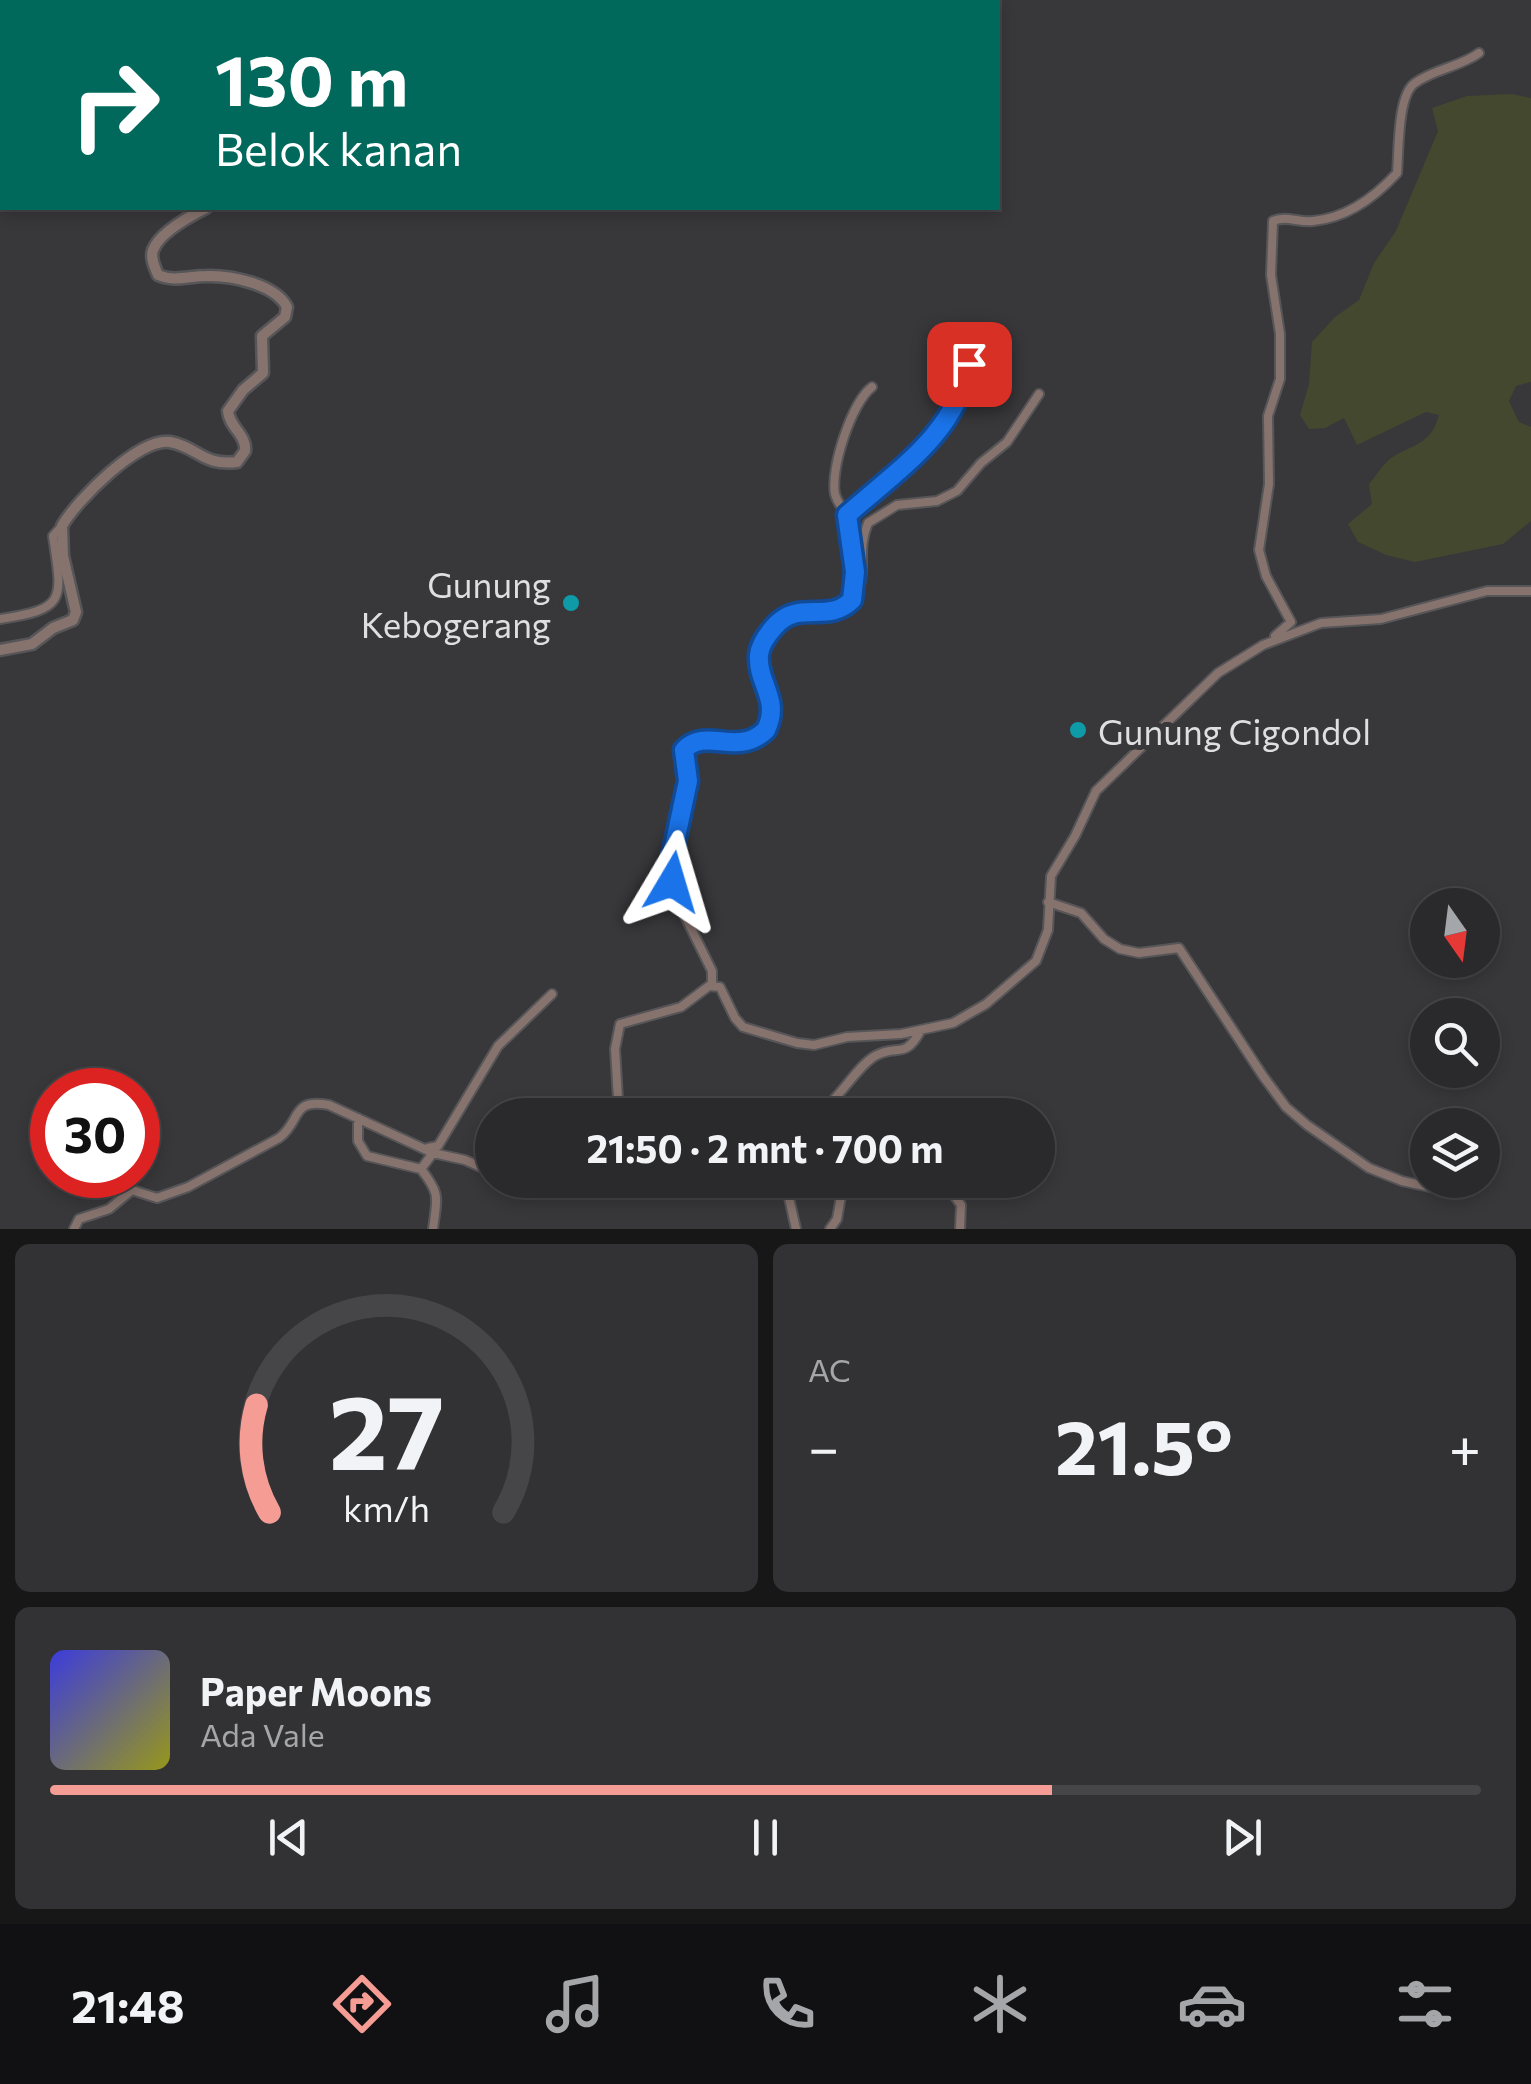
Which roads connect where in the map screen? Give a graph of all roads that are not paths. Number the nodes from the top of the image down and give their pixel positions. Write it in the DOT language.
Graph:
graph roads {
  1 [pos="1480,54"];
  2 [pos="203,210"];
  3 [pos="969,364"];
  4 [pos="872,387"];
  5 [pos="1039,394"];
  6 [pos="847,515"];
  7 [pos="62,526"];
  8 [pos="1531,591"];
  9 [pos="854,597"];
  10 [pos="0,619"];
  11 [pos="1271,642"];
  12 [pos="0,650"];
  13 [pos="1048,902"];
  14 [pos="712,985"];
  15 [pos="552,994"];
  16 [pos="921,1030"];
  17 [pos="618,1098"];
  18 [pos="833,1098"];
  19 [pos="358,1118"];
  20 [pos="410,1143"];
  21 [pos="433,1152"];
  22 [pos="475,1164"];
  23 [pos="421,1169"];
  24 [pos="1410,1183"];
  25 [pos="789,1198"];
  26 [pos="840,1198"];
  27 [pos="956,1198"];
  28 [pos="74,1229"];
  29 [pos="433,1229"];
  30 [pos="796,1229"];
  31 [pos="830,1229"];
  32 [pos="960,1229"];
  1 -- 11 [label="street"];
  2 -- 7 [label="street"];
  3 -- 6 [label="street"];
  4 -- 6 [label="street"];
  5 -- 9 [label="street"];
  6 -- 9 [label="street"];
  7 -- 10 [label="street"];
  7 -- 12 [label="street"];
  8 -- 11 [label="street"];
  9 -- 14 [label="street"];
  11 -- 13 [label="street"];
  13 -- 16 [label="street"];
  13 -- 24 [label="street"];
  14 -- 16 [label="street"];
  14 -- 17 [label="street"];
  15 -- 20 [label="street"];
  16 -- 18 [label="street"];
  19 -- 20 [label="street"];
  19 -- 23 [label="street"];
  19 -- 28 [label="street"];
  20 -- 21 [label="street"];
  21 -- 22 [label="street"];
  21 -- 23 [label="street"];
  23 -- 29 [label="street"];
  25 -- 30 [label="street"];
  26 -- 31 [label="street"];
  27 -- 32 [label="street"];
}
